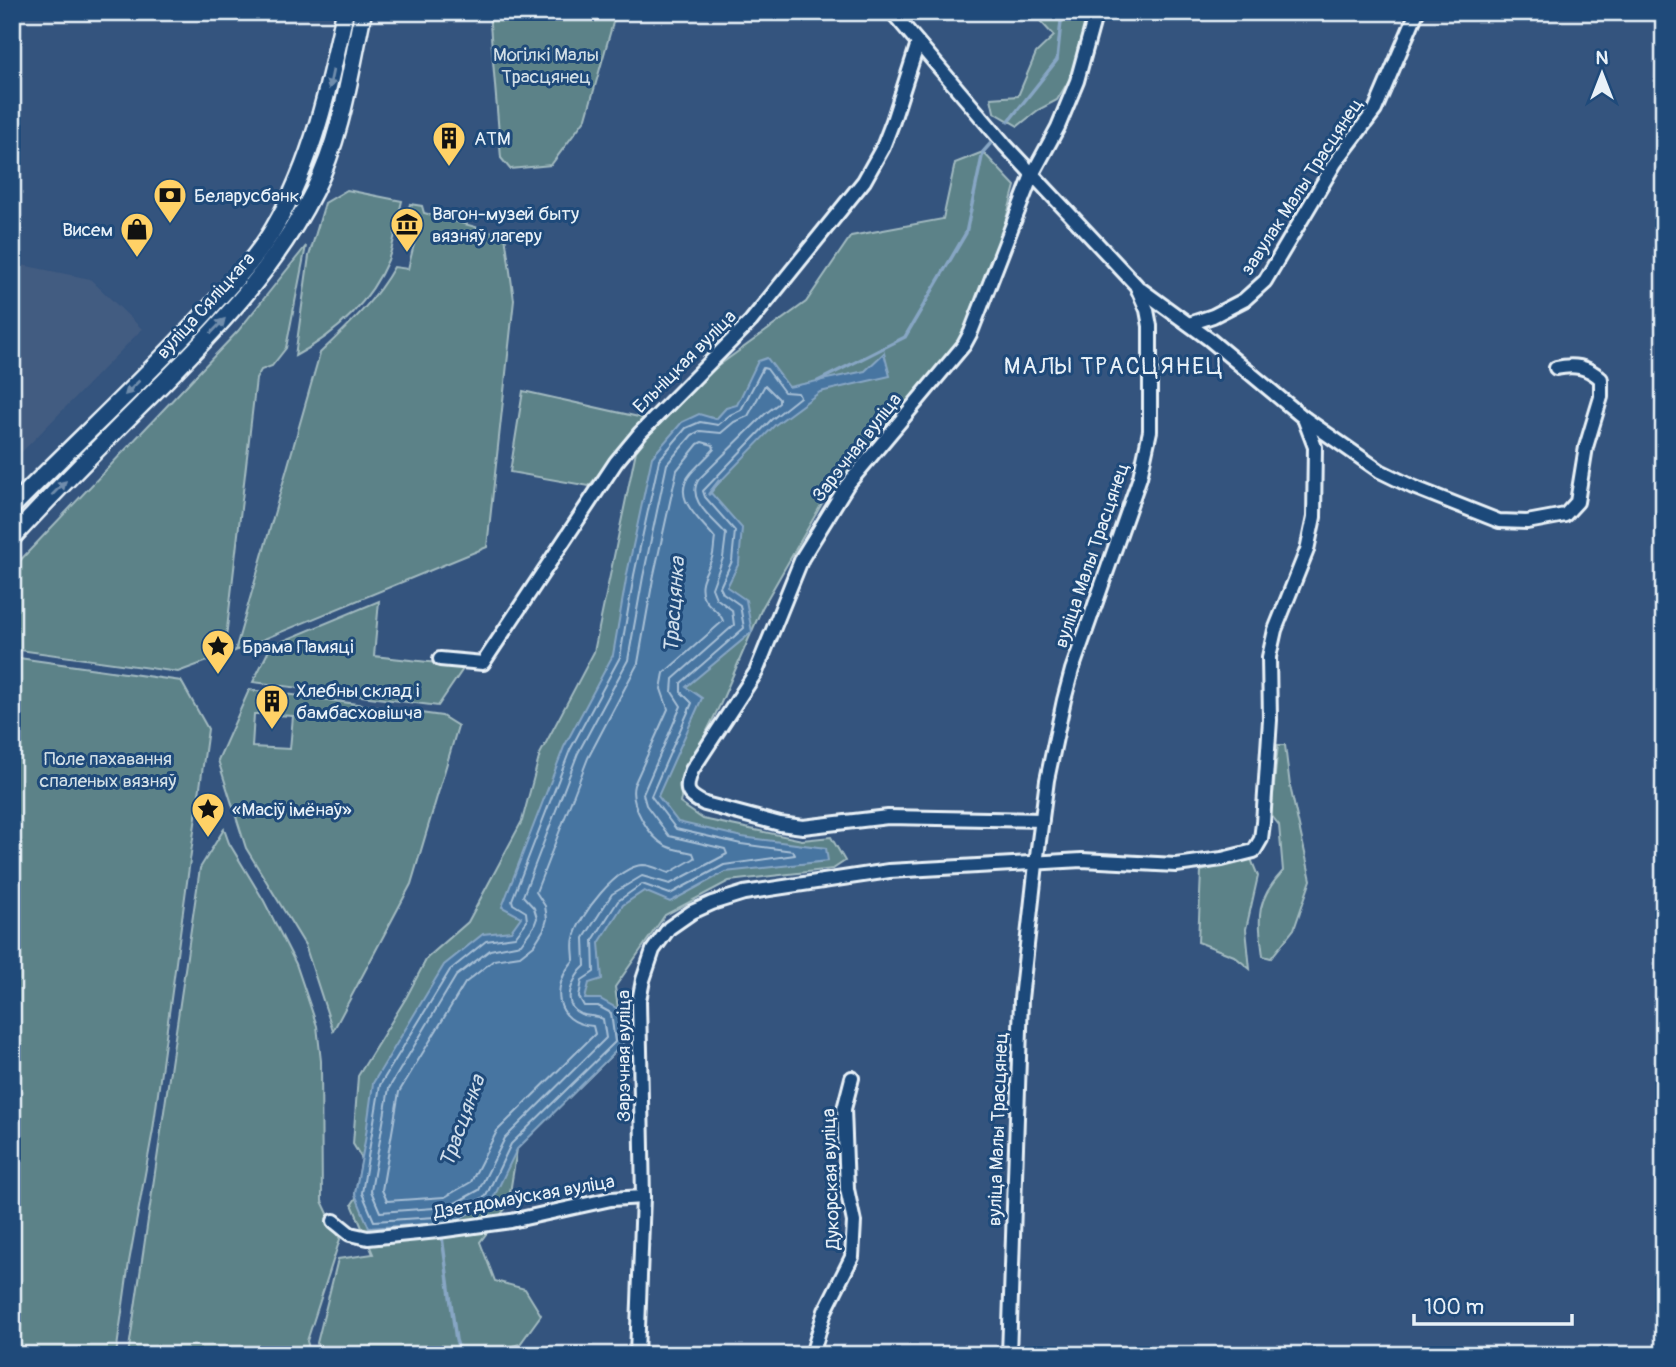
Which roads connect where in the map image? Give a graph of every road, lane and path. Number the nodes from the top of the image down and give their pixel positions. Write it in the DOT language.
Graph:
graph roads {
  1 [pos="345,12"];
  2 [pos="363,12"];
  3 [pos="892,12"];
  4 [pos="1097,12"];
  5 [pos="1415,13"];
  6 [pos="918,43"];
  7 [pos="1032,175"];
  8 [pos="1136,285"];
  9 [pos="1189,324"];
  10 [pos="1150,326"];
  11 [pos="1556,368"];
  12 [pos="1304,418"];
  13 [pos="12,507"];
  14 [pos="12,538"];
  15 [pos="440,659"];
  16 [pos="1042,820"];
  17 [pos="1036,864"];
  18 [pos="852,1078"];
  19 [pos="643,1197"];
  20 [pos="334,1222"];
  21 [pos="637,1355"];
  22 [pos="811,1355"];
  23 [pos="1009,1355"];
  1 -- 13 [label="main road, вуліца Сяліцкага, one-way"];
  14 -- 2 [label="main road, вуліца Сяліцкага, one-way"];
  3 -- 6 [label="street"];
  4 -- 7 [label="street, Зарэчная вуліца"];
  5 -- 9 [label="street, завулак Малы Трасцянец"];
  6 -- 7 [label="street"];
  6 -- 15 [label="street, Ельніцкая вуліца"];
  7 -- 8 [label="street, вуліца Малы Трасцянец"];
  7 -- 16 [label="street, Зарэчная вуліца"];
  8 -- 9 [label="street"];
  8 -- 10 [label="street, вуліца Малы Трасцянец"];
  9 -- 10 [label="street"];
  9 -- 12 [label="street"];
  10 -- 16 [label="street, вуліца Малы Трасцянец"];
  11 -- 12 [label="street"];
  12 -- 17 [label="street"];
  16 -- 17 [label="street, вуліца Малы Трасцянец"];
  17 -- 19 [label="street, Зарэчная вуліца"];
  17 -- 23 [label="street, вуліца Малы Трасцянец"];
  18 -- 22 [label="street, Дукорская вуліца"];
  19 -- 20 [label="street, Дзетдомаўская вуліца"];
  19 -- 21 [label="street, Зарэчная вуліца"];
}
